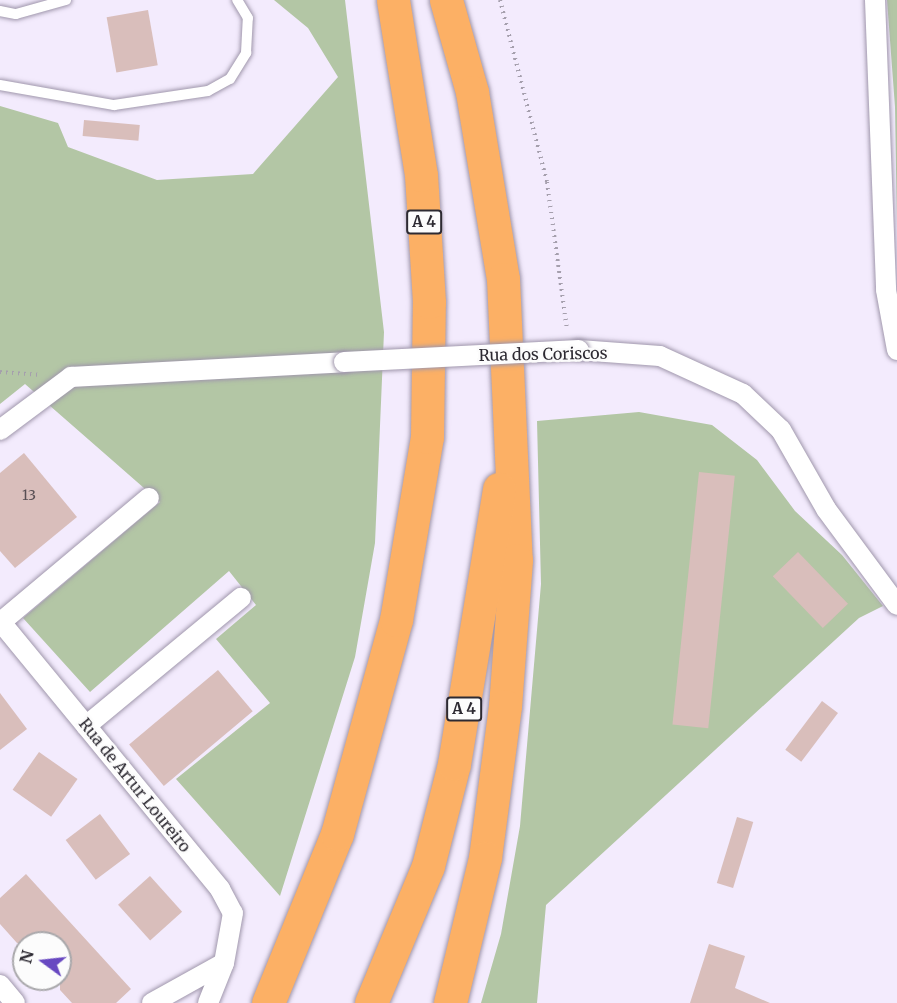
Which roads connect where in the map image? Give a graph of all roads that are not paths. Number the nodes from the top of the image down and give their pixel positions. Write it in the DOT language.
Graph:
graph roads {
  1 [pos="237,0"];
  2 [pos="446,0"];
  3 [pos="875,0"];
  4 [pos="68,1"];
  5 [pos="393,3"];
  6 [pos="0,11"];
  7 [pos="0,85"];
  8 [pos="897,350"];
  9 [pos="512,404"];
  10 [pos="0,430"];
  11 [pos="149,498"];
  12 [pos="241,598"];
  13 [pos="897,605"];
  14 [pos="1,622"];
  15 [pos="86,726"];
  16 [pos="224,963"];
  17 [pos="0,985"];
  18 [pos="160,1001"];
  19 [pos="15,1003"];
  20 [pos="208,1003"];
  21 [pos="268,1003"];
  22 [pos="371,1003"];
  23 [pos="450,1003"];
  1 -- 7 [label="lane"];
  2 -- 9 [label="highway, A 4"];
  3 -- 8 [label="street"];
  4 -- 6 [label="lane"];
  5 -- 21 [label="highway, A 4"];
  9 -- 22 [label="highway, A 4"];
  9 -- 23 [label="highway, A 4"];
  10 -- 13 [label="street, Rua dos Coriscos, bridge"];
  11 -- 14 [label="street"];
  12 -- 15 [label="street"];
  14 -- 15 [label="street, Rua de Artur Loureiro"];
  15 -- 16 [label="street, Rua de Artur Loureiro"];
  16 -- 18 [label="street"];
  16 -- 20 [label="street, Rua de Artur Loureiro"];
  17 -- 19 [label="street"];
}
